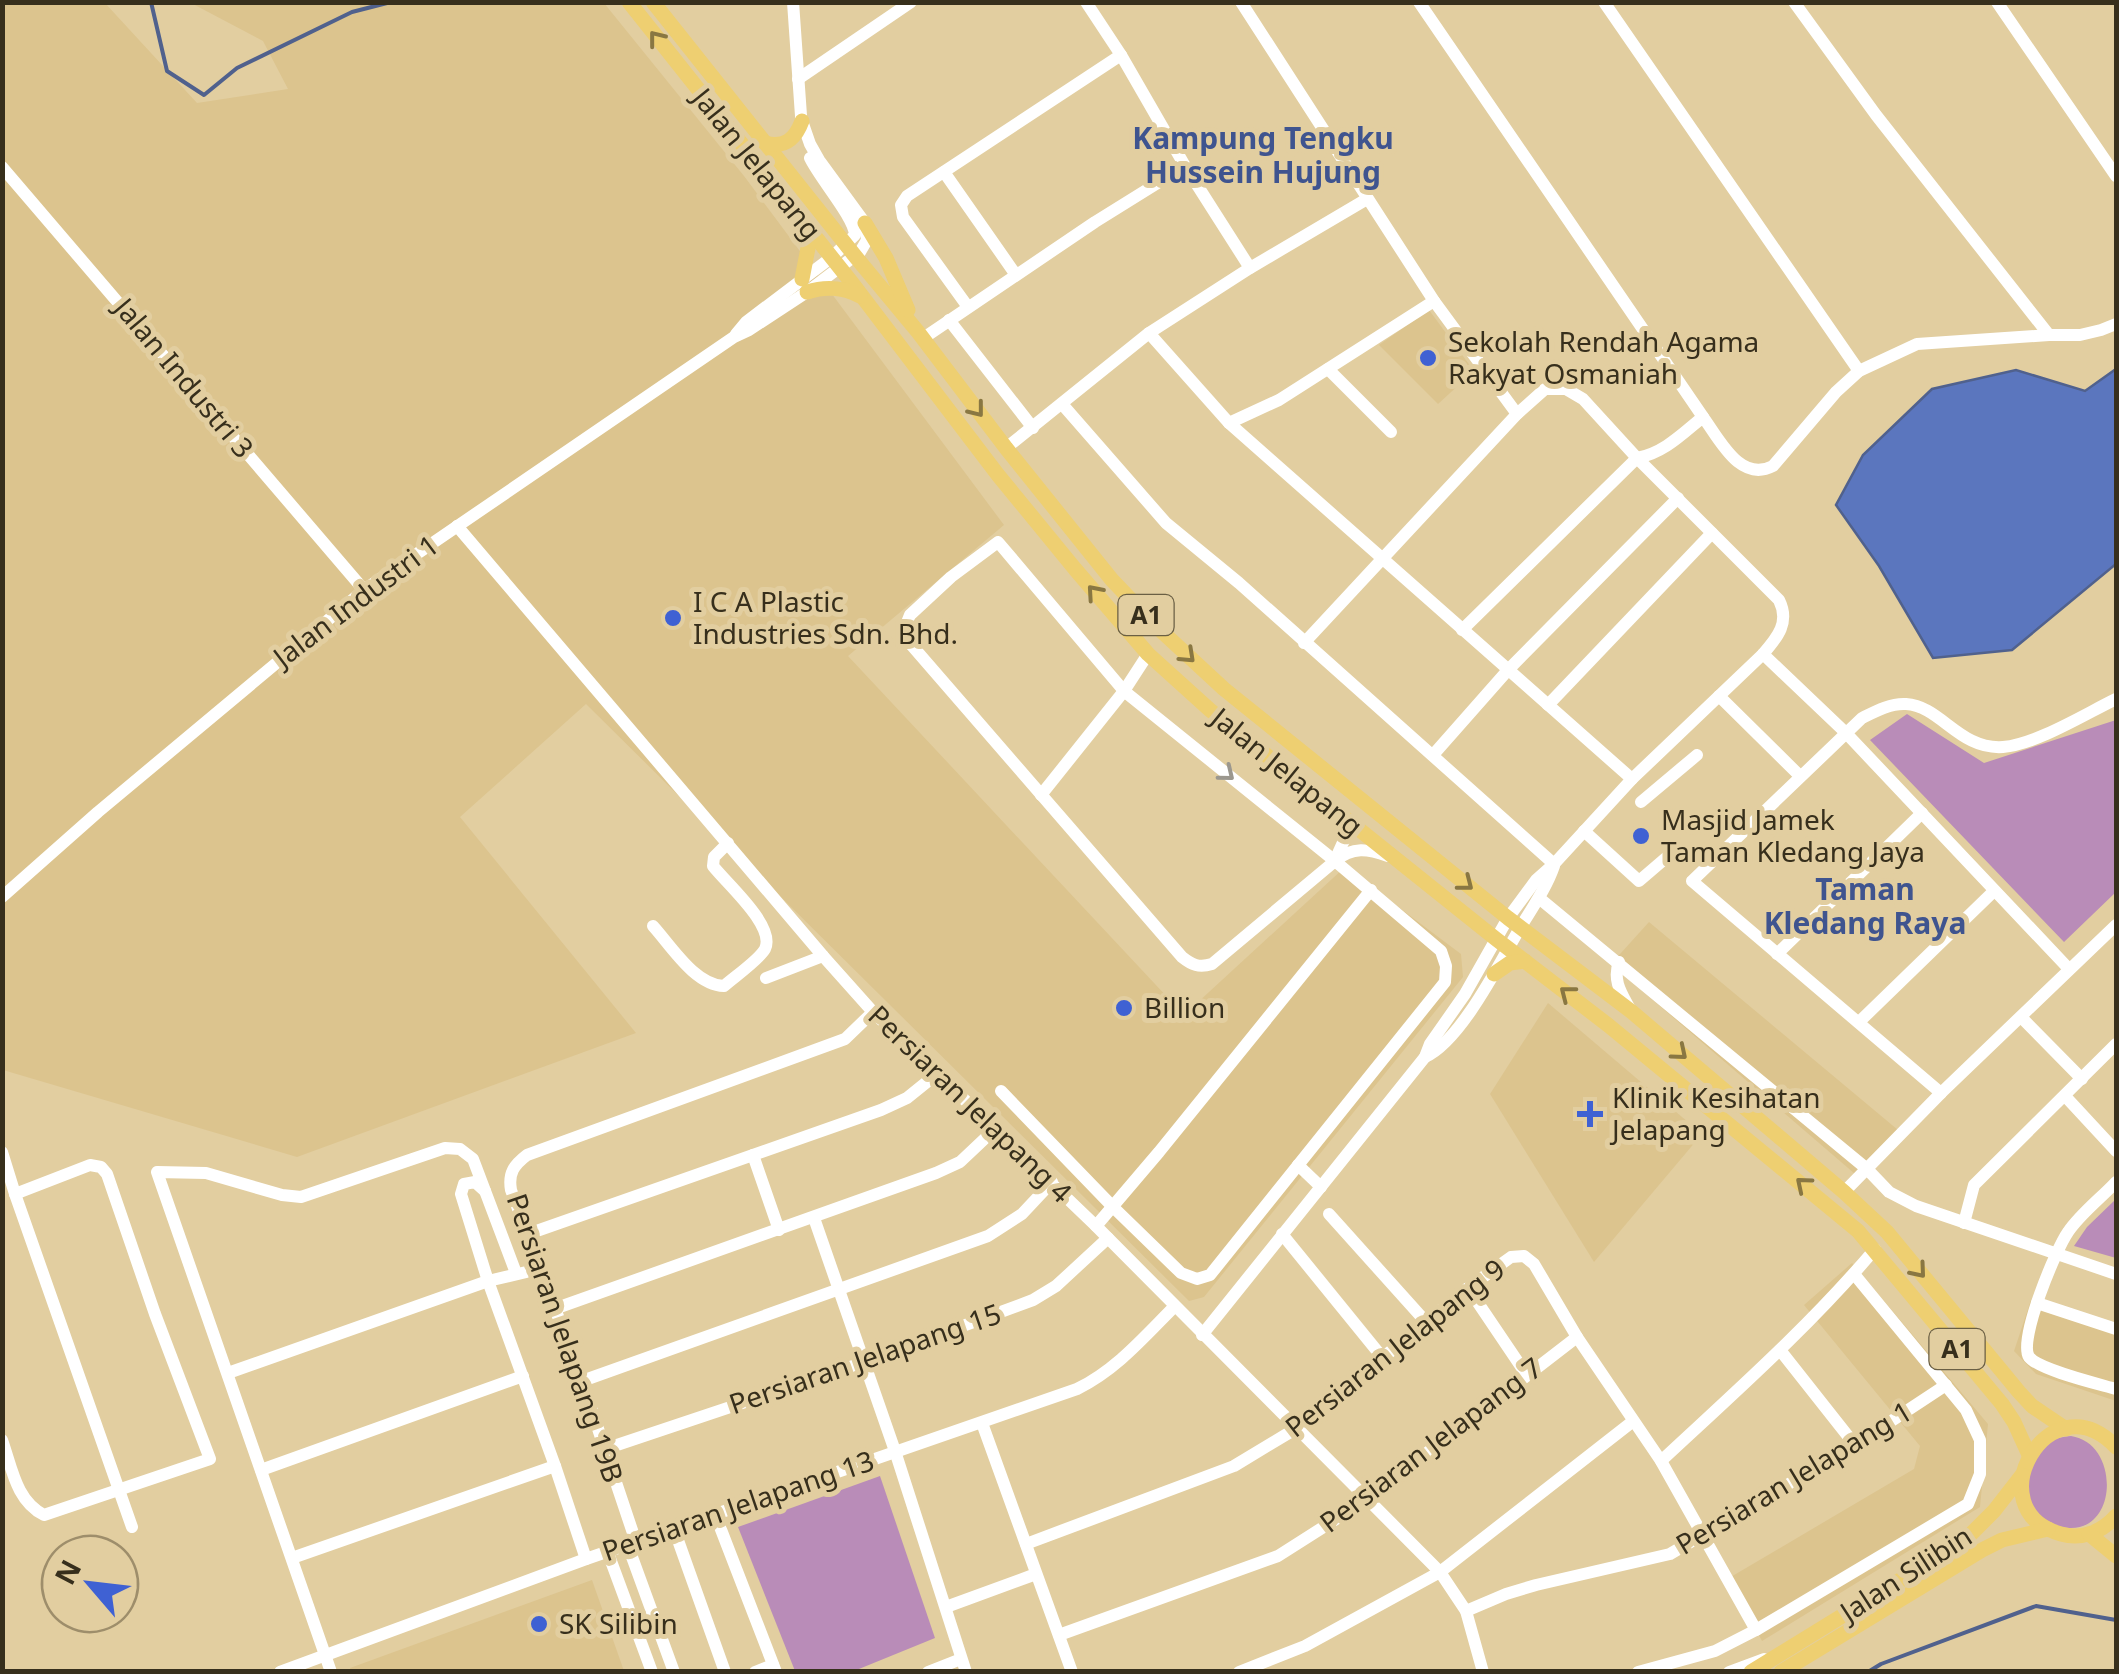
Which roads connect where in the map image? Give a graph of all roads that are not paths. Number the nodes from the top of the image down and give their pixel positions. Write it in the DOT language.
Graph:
graph roads {
  1 [pos="629,2"];
  2 [pos="654,2"];
  3 [pos="793,2"];
  4 [pos="911,2"];
  5 [pos="1086,2"];
  6 [pos="1241,2"];
  7 [pos="1419,2"];
  8 [pos="1604,2"];
  9 [pos="1794,2"];
  10 [pos="1997,2"];
  11 [pos="1122,56"];
  12 [pos="798,79"];
  13 [pos="802,122"];
  14 [pos="765,143"];
  15 [pos="1185,166"];
  16 [pos="2,167"];
  17 [pos="944,172"];
  18 [pos="2116,176"];
  19 [pos="1367,199"];
  20 [pos="802,220"];
  21 [pos="866,223"];
  22 [pos="850,251"];
  23 [pos="836,262"];
  24 [pos="1250,268"];
  25 [pos="1016,274"];
  26 [pos="804,286"];
  27 [pos="864,298"];
  28 [pos="1434,301"];
  29 [pos="968,307"];
  30 [pos="949,320"];
  31 [pos="2116,324"];
  32 [pos="1148,333"];
  33 [pos="920,335"];
  34 [pos="2049,335"];
  35 [pos="1328,369"];
  36 [pos="1858,371"];
  37 [pos="1062,404"];
  38 [pos="1516,414"];
  39 [pos="1703,417"];
  40 [pos="1229,423"];
  41 [pos="1033,428"];
  42 [pos="1392,432"];
  43 [pos="1006,448"];
  44 [pos="1637,458"];
  45 [pos="1678,498"];
  46 [pos="457,526"];
  47 [pos="1712,533"];
  48 [pos="1381,559"];
  49 [pos="364,590"];
  50 [pos="1462,630"];
  51 [pos="1304,643"];
  52 [pos="1148,654"];
  53 [pos="1763,654"];
  54 [pos="1508,670"];
  55 [pos="1124,691"];
  56 [pos="1719,696"];
  57 [pos="2116,699"];
  58 [pos="1548,705"];
  59 [pos="1846,732"];
  60 [pos="1697,754"];
  61 [pos="1433,756"];
  62 [pos="1800,776"];
  63 [pos="1633,778"];
  64 [pos="1041,795"];
  65 [pos="1334,808"];
  66 [pos="1922,813"];
  67 [pos="1584,831"];
  68 [pos="728,842"];
  69 [pos="1674,851"];
  70 [pos="1395,858"];
  71 [pos="1335,860"];
  72 [pos="1554,864"];
  73 [pos="1371,890"];
  74 [pos="1994,891"];
  75 [pos="2,897"];
  76 [pos="1539,898"];
  77 [pos="1514,923"];
  78 [pos="653,926"];
  79 [pos="2115,930"];
  80 [pos="1502,943"];
  81 [pos="1777,954"];
  82 [pos="824,956"];
  83 [pos="1526,961"];
  84 [pos="1619,962"];
  85 [pos="2070,969"];
  86 [pos="1494,974"];
  87 [pos="766,978"];
  88 [pos="874,1012"];
  89 [pos="1632,1012"];
  90 [pos="2021,1017"];
  91 [pos="1859,1022"];
  92 [pos="2116,1044"];
  93 [pos="1425,1057"];
  94 [pos="938,1073"];
  95 [pos="2082,1079"];
  96 [pos="1001,1091"];
  97 [pos="1942,1093"];
  98 [pos="2065,1096"];
  99 [pos="996,1128"];
  100 [pos="2116,1151"];
  101 [pos="2,1152"];
  102 [pos="753,1155"];
  103 [pos="1298,1165"];
  104 [pos="1867,1168"];
  105 [pos="1052,1182"];
  106 [pos="2116,1182"];
  107 [pos="1321,1187"];
  108 [pos="1844,1192"];
  109 [pos="486,1193"];
  110 [pos="15,1194"];
  111 [pos="1113,1208"];
  112 [pos="1330,1214"];
  113 [pos="814,1218"];
  114 [pos="1964,1223"];
  115 [pos="1096,1226"];
  116 [pos="779,1230"];
  117 [pos="528,1234"];
  118 [pos="1282,1234"];
  119 [pos="1108,1238"];
  120 [pos="1875,1250"];
  121 [pos="2056,1252"];
  122 [pos="539,1269"];
  123 [pos="516,1273"];
  124 [pos="1854,1274"];
  125 [pos="2116,1274"];
  126 [pos="488,1281"];
  127 [pos="1468,1288"];
  128 [pos="839,1290"];
  129 [pos="2037,1302"];
  130 [pos="1174,1307"];
  131 [pos="554,1309"];
  132 [pos="1426,1322"];
  133 [pos="2116,1329"];
  134 [pos="1202,1334"];
  135 [pos="1577,1336"];
  136 [pos="1780,1350"];
  137 [pos="1382,1357"];
  138 [pos="865,1362"];
  139 [pos="228,1373"];
  140 [pos="1526,1374"];
  141 [pos="522,1376"];
  142 [pos="582,1381"];
  143 [pos="1946,1385"];
  144 [pos="2116,1389"];
  145 [pos="1632,1422"];
  146 [pos="982,1423"];
  147 [pos="1297,1428"];
  148 [pos="2066,1429"];
  149 [pos="2109,1434"];
  150 [pos="2,1440"];
  151 [pos="1855,1445"];
  152 [pos="2116,1447"];
  153 [pos="605,1449"];
  154 [pos="895,1451"];
  155 [pos="2029,1455"];
  156 [pos="1661,1462"];
  157 [pos="555,1466"];
  158 [pos="262,1470"];
  159 [pos="2022,1475"];
  160 [pos="119,1489"];
  161 [pos="1366,1500"];
  162 [pos="715,1514"];
  163 [pos="2116,1516"];
  164 [pos="132,1527"];
  165 [pos="674,1529"];
  166 [pos="2048,1529"];
  167 [pos="2088,1534"];
  168 [pos="1702,1536"];
  169 [pos="632,1544"];
  170 [pos="1026,1544"];
  171 [pos="608,1553"];
  172 [pos="2116,1556"];
  173 [pos="292,1558"];
  174 [pos="586,1559"];
  175 [pos="1440,1572"];
  176 [pos="1036,1574"];
  177 [pos="946,1607"];
  178 [pos="1466,1611"];
  179 [pos="1756,1630"];
  180 [pos="1060,1635"];
  181 [pos="325,1655"];
  182 [pos="1778,1663"];
  183 [pos="964,1665"];
  184 [pos="1264,1667"];
  185 [pos="774,1668"];
  186 [pos="280,1672"];
  187 [pos="331,1672"];
  188 [pos="652,1672"];
  189 [pos="674,1672"];
  190 [pos="725,1672"];
  191 [pos="755,1672"];
  192 [pos="928,1672"];
  193 [pos="1072,1672"];
  194 [pos="1239,1672"];
  195 [pos="1484,1672"];
  196 [pos="1638,1672"];
  197 [pos="1729,1672"];
  198 [pos="1750,1672"];
  20 -- 1 [label="main road, Jalan Jelapang / A1, one-way"];
  2 -- 14 [label="main road, Jalan Jelapang / A1"];
  3 -- 12 [label="street"];
  4 -- 12 [label="street"];
  5 -- 11 [label="street"];
  6 -- 19 [label="street"];
  7 -- 39 [label="street"];
  8 -- 36 [label="street"];
  9 -- 34 [label="street"];
  10 -- 18 [label="street"];
  11 -- 15 [label="street"];
  11 -- 17 [label="street"];
  12 -- 13 [label="street"];
  13 -- 14 [label="main road"];
  13 -- 21 [label="street"];
  13 -- 22 [label="street"];
  14 -- 22 [label="main road, Jalan Jelapang / A1"];
  15 -- 24 [label="street"];
  15 -- 25 [label="street"];
  16 -- 49 [label="street, Jalan Industri 3"];
  17 -- 25 [label="street"];
  17 -- 29 [label="street"];
  19 -- 24 [label="street"];
  19 -- 28 [label="street"];
  20 -- 23 [label="main road, Jalan Jelapang / A1"];
  20 -- 26 [label="main road"];
  21 -- 22 [label="street"];
  21 -- 33 [label="main road"];
  22 -- 23 [label="street, Jalan Industri 1"];
  22 -- 33 [label="main road, Jalan Jelapang / A1"];
  23 -- 26 [label="street, Jalan Industri 1"];
  23 -- 27 [label="main road, Jalan Jelapang / A1"];
  24 -- 32 [label="street"];
  25 -- 29 [label="street"];
  26 -- 27 [label="main road"];
  26 -- 46 [label="street, Jalan Industri 1"];
  52 -- 27 [label="main road, Jalan Jelapang / A1, one-way"];
  28 -- 35 [label="street"];
  28 -- 38 [label="street"];
  29 -- 30 [label="street"];
  30 -- 33 [label="street"];
  30 -- 41 [label="street"];
  31 -- 34 [label="street"];
  32 -- 37 [label="street"];
  32 -- 40 [label="street"];
  33 -- 43 [label="main road, Jalan Jelapang / A1, one-way"];
  34 -- 36 [label="street"];
  35 -- 40 [label="street"];
  35 -- 42 [label="street"];
  36 -- 39 [label="street"];
  37 -- 41 [label="street"];
  37 -- 51 [label="street"];
  38 -- 44 [label="street"];
  38 -- 48 [label="street"];
  39 -- 44 [label="street"];
  40 -- 48 [label="street"];
  41 -- 43 [label="street"];
  43 -- 77 [label="main road, Jalan Jelapang / A1, one-way"];
  44 -- 45 [label="street"];
  44 -- 50 [label="street"];
  45 -- 47 [label="street"];
  45 -- 54 [label="street"];
  46 -- 49 [label="street, Jalan Industri 1"];
  46 -- 68 [label="street, Persiaran Jelapang 4"];
  47 -- 53 [label="street"];
  47 -- 58 [label="street"];
  48 -- 50 [label="street"];
  48 -- 51 [label="street"];
  49 -- 75 [label="street, Jalan Industri 1"];
  50 -- 54 [label="street"];
  51 -- 61 [label="street"];
  52 -- 55 [label="street"];
  52 -- 65 [label="main road, Jalan Jelapang / A1"];
  53 -- 56 [label="street"];
  53 -- 59 [label="street"];
  54 -- 58 [label="street"];
  54 -- 61 [label="street"];
  55 -- 64 [label="street"];
  55 -- 64 [label="street"];
  55 -- 71 [label="street, one-way"];
  56 -- 62 [label="street"];
  56 -- 63 [label="street"];
  57 -- 59 [label="street"];
  58 -- 63 [label="street"];
  59 -- 62 [label="street"];
  59 -- 66 [label="street"];
  60 -- 63 [label="street"];
  61 -- 72 [label="street"];
  62 -- 81 [label="street"];
  63 -- 67 [label="street"];
  64 -- 71 [label="street"];
  65 -- 70 [label="main road, Jalan Jelapang / A1"];
  65 -- 71 [label="street"];
  66 -- 74 [label="street"];
  66 -- 81 [label="street"];
  67 -- 69 [label="street"];
  67 -- 72 [label="street"];
  68 -- 78 [label="street"];
  68 -- 82 [label="street, Persiaran Jelapang 4"];
  70 -- 71 [label="street"];
  70 -- 80 [label="main road, Jalan Jelapang / A1"];
  71 -- 73 [label="street"];
  72 -- 76 [label="street"];
  72 -- 77 [label="street"];
  73 -- 103 [label="street"];
  73 -- 111 [label="street"];
  74 -- 85 [label="street"];
  74 -- 91 [label="street"];
  76 -- 77 [label="street"];
  76 -- 84 [label="street"];
  77 -- 80 [label="street"];
  77 -- 89 [label="main road, Jalan Jelapang / A1"];
  79 -- 85 [label="street"];
  80 -- 83 [label="main road, Jalan Jelapang / A1"];
  80 -- 86 [label="street"];
  80 -- 93 [label="street"];
  81 -- 91 [label="street"];
  82 -- 87 [label="street"];
  82 -- 88 [label="street, Persiaran Jelapang 4"];
  83 -- 86 [label="main road"];
  120 -- 83 [label="main road, Jalan Jelapang / A1, one-way"];
  84 -- 89 [label="street"];
  84 -- 104 [label="street"];
  85 -- 90 [label="street"];
  86 -- 93 [label="street"];
  88 -- 94 [label="street, Persiaran Jelapang 4"];
  88 -- 117 [label="street, Persiaran Jelapang 19B"];
  89 -- 108 [label="main road, Jalan Jelapang / A1, one-way"];
  90 -- 95 [label="street"];
  90 -- 97 [label="street"];
  91 -- 97 [label="street"];
  92 -- 95 [label="street"];
  93 -- 107 [label="street"];
  94 -- 99 [label="street, Persiaran Jelapang 4"];
  94 -- 102 [label="street"];
  95 -- 98 [label="street"];
  96 -- 111 [label="street"];
  97 -- 104 [label="street"];
  98 -- 100 [label="street"];
  98 -- 114 [label="street"];
  99 -- 105 [label="street, Persiaran Jelapang 4"];
  99 -- 113 [label="street"];
  101 -- 110 [label="street"];
  102 -- 116 [label="street"];
  102 -- 117 [label="street"];
  103 -- 107 [label="street"];
  103 -- 111 [label="street"];
  104 -- 108 [label="street"];
  104 -- 114 [label="street"];
  105 -- 115 [label="street, Persiaran Jelapang 4"];
  105 -- 128 [label="street"];
  106 -- 121 [label="street"];
  107 -- 118 [label="street"];
  108 -- 148 [label="main road, Jalan Jelapang / A1, one-way"];
  109 -- 123 [label="street"];
  109 -- 126 [label="street"];
  109 -- 139 [label="street"];
  110 -- 160 [label="street"];
  110 -- 160 [label="street"];
  111 -- 115 [label="street"];
  112 -- 132 [label="street"];
  113 -- 116 [label="street"];
  113 -- 128 [label="street"];
  114 -- 121 [label="street"];
  115 -- 119 [label="street, Persiaran Jelapang 4"];
  116 -- 131 [label="street"];
  117 -- 122 [label="street, Persiaran Jelapang 19B"];
  118 -- 134 [label="street"];
  118 -- 137 [label="street"];
  119 -- 130 [label="street, Persiaran Jelapang 4"];
  119 -- 138 [label="street, Persiaran Jelapang 15"];
  120 -- 124 [label="street"];
  120 -- 155 [label="main road, Jalan Jelapang / A1"];
  121 -- 125 [label="street"];
  121 -- 129 [label="street"];
  122 -- 123 [label="street"];
  122 -- 131 [label="street, Persiaran Jelapang 19B"];
  123 -- 126 [label="street"];
  124 -- 136 [label="street"];
  124 -- 143 [label="street"];
  126 -- 139 [label="street"];
  126 -- 141 [label="street"];
  127 -- 132 [label="street, Persiaran Jelapang 9"];
  127 -- 135 [label="street, Persiaran Jelapang 9"];
  127 -- 140 [label="street"];
  128 -- 138 [label="street"];
  128 -- 142 [label="street"];
  129 -- 133 [label="street"];
  129 -- 144 [label="street"];
  130 -- 134 [label="street, Persiaran Jelapang 4"];
  130 -- 146 [label="street, Persiaran Jelapang 13"];
  131 -- 142 [label="street, Persiaran Jelapang 19B"];
  132 -- 137 [label="street, Persiaran Jelapang 9"];
  134 -- 147 [label="street, Persiaran Jelapang 4"];
  135 -- 140 [label="street, Persiaran Jelapang 7"];
  135 -- 145 [label="street, Persiaran Jelapang 9"];
  136 -- 151 [label="street"];
  136 -- 156 [label="street"];
  137 -- 147 [label="street, Persiaran Jelapang 9"];
  138 -- 153 [label="street, Persiaran Jelapang 15"];
  138 -- 154 [label="street"];
  139 -- 158 [label="street"];
  140 -- 161 [label="street, Persiaran Jelapang 7"];
  141 -- 157 [label="street"];
  141 -- 158 [label="street"];
  142 -- 153 [label="street, Persiaran Jelapang 19B"];
  143 -- 151 [label="street, Persiaran Jelapang 1"];
  143 -- 179 [label="street"];
  145 -- 156 [label="street, Persiaran Jelapang 9"];
  145 -- 175 [label="street"];
  146 -- 154 [label="street, Persiaran Jelapang 13"];
  146 -- 170 [label="street"];
  147 -- 161 [label="street, Persiaran Jelapang 4"];
  147 -- 170 [label="street, Persiaran Jelapang 9"];
  148 -- 149 [label="main road, A1"];
  148 -- 155 [label="main road"];
  149 -- 152 [label="main road, A1"];
  150 -- 160 [label="street"];
  151 -- 168 [label="street, Persiaran Jelapang 1"];
  153 -- 169 [label="street, Persiaran Jelapang 19B"];
  154 -- 162 [label="street, Persiaran Jelapang 13"];
  154 -- 177 [label="street"];
  155 -- 159 [label="main road, Jalan Silibin"];
  156 -- 168 [label="street, Persiaran Jelapang 9"];
  157 -- 173 [label="street"];
  157 -- 174 [label="street"];
  158 -- 173 [label="street"];
  159 -- 166 [label="main road"];
  159 -- 182 [label="main road, Jalan Silibin"];
  160 -- 164 [label="street"];
  161 -- 175 [label="street, Persiaran Jelapang 4"];
  161 -- 180 [label="street, Persiaran Jelapang 7"];
  162 -- 165 [label="street, Persiaran Jelapang 13"];
  162 -- 185 [label="street"];
  163 -- 167 [label="main road"];
  165 -- 169 [label="street, Persiaran Jelapang 13"];
  165 -- 190 [label="street"];
  166 -- 167 [label="main road"];
  166 -- 182 [label="main road, Jalan Silibin"];
  167 -- 172 [label="main road"];
  168 -- 178 [label="street, Persiaran Jelapang 1"];
  168 -- 179 [label="street, Persiaran Jelapang 9"];
  169 -- 171 [label="street, Persiaran Jelapang 13"];
  169 -- 189 [label="street, Persiaran Jelapang 19B"];
  170 -- 176 [label="street"];
  171 -- 174 [label="street, Persiaran Jelapang 13"];
  171 -- 188 [label="street"];
  173 -- 181 [label="street"];
  174 -- 181 [label="street, Persiaran Jelapang 13"];
  175 -- 178 [label="street, Persiaran Jelapang 4"];
  175 -- 184 [label="street"];
  176 -- 177 [label="street"];
  176 -- 180 [label="street"];
  177 -- 183 [label="street"];
  178 -- 195 [label="street, Persiaran Jelapang 4"];
  179 -- 196 [label="street"];
  180 -- 193 [label="street"];
  181 -- 186 [label="street, Persiaran Jelapang 13"];
  181 -- 187 [label="street"];
  182 -- 197 [label="street, Jalan Silibin"];
  182 -- 198 [label="main road, Jalan Silibin"];
  183 -- 192 [label="street"];
  184 -- 194 [label="street"];
  185 -- 191 [label="street"];
}
